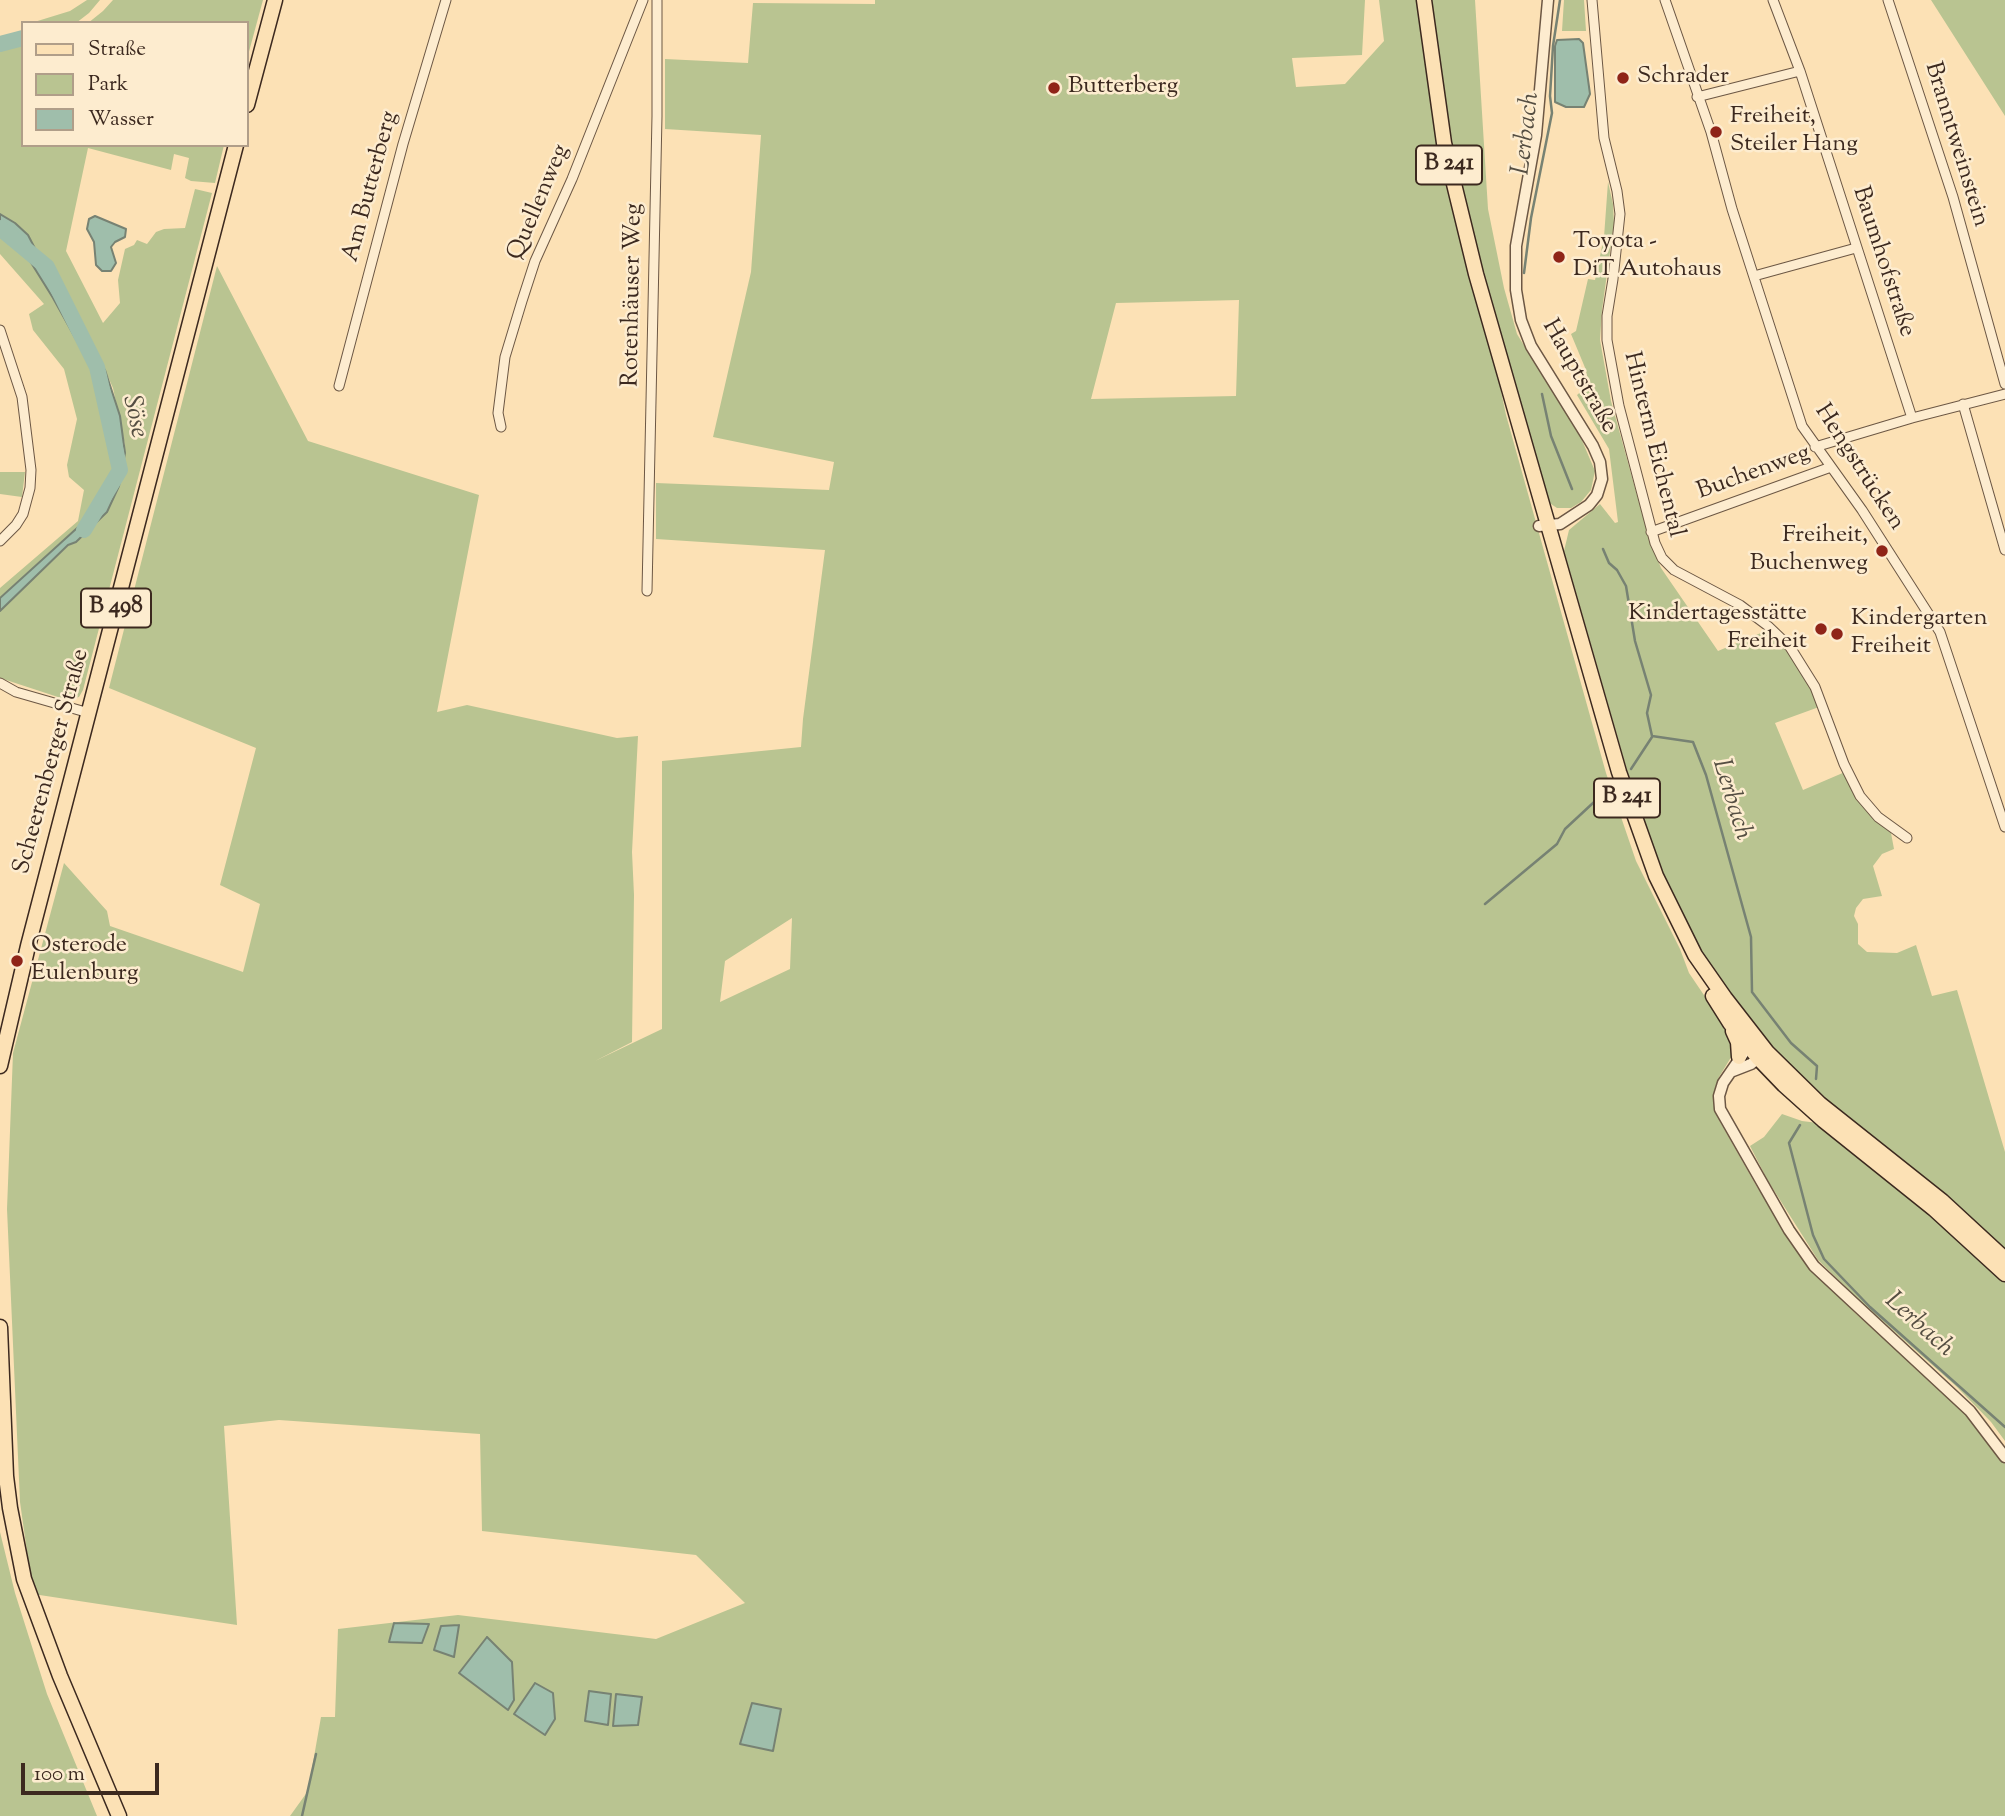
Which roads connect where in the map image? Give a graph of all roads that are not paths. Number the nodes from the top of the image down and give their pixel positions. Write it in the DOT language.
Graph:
graph roads {
  1 [pos="275,0"];
  2 [pos="446,0"];
  3 [pos="643,0"];
  4 [pos="657,0"];
  5 [pos="1424,0"];
  6 [pos="1548,0"];
  7 [pos="1591,0"];
  8 [pos="1665,0"];
  9 [pos="1773,0"];
  10 [pos="1888,0"];
  11 [pos="1800,71"];
  12 [pos="1698,97"];
  13 [pos="248,101"];
  14 [pos="235,147"];
  15 [pos="1856,248"];
  16 [pos="1754,276"];
  17 [pos="0,330"];
  18 [pos="2005,384"];
  19 [pos="339,386"];
  20 [pos="2005,394"];
  21 [pos="1963,404"];
  22 [pos="1912,418"];
  23 [pos="501,427"];
  24 [pos="1815,447"];
  25 [pos="1831,467"];
  26 [pos="1545,525"];
  27 [pos="1651,532"];
  28 [pos="0,541"];
  29 [pos="2005,550"];
  30 [pos="647,592"];
  31 [pos="0,683"];
  32 [pos="85,712"];
  33 [pos="2005,827"];
  34 [pos="1907,838"];
  35 [pos="1755,1051"];
  36 [pos="0,1066"];
  37 [pos="1733,1071"];
  38 [pos="2005,1259"];
  39 [pos="2005,1274"];
  40 [pos="0,1327"];
  41 [pos="2005,1457"];
  42 [pos="119,1816"];
  1 -- 13 [label="main road"];
  2 -- 19 [label="street, Am Butterberg"];
  3 -- 23 [label="street, Quellenweg"];
  4 -- 30 [label="street, Rotenhäuser Weg"];
  5 -- 26 [label="main road, B 241"];
  6 -- 26 [label="street, Hauptstraße"];
  7 -- 27 [label="street, Hinterm Eichental"];
  8 -- 12 [label="street, Hengstrücken"];
  9 -- 11 [label="street, Baumhofstraße"];
  10 -- 18 [label="street, Branntweinstein"];
  11 -- 12 [label="street"];
  11 -- 15 [label="street, Baumhofstraße"];
  12 -- 16 [label="street, Hengstrücken"];
  14 -- 32 [label="main road, Scheerenberger Straße / B 498"];
  15 -- 16 [label="street"];
  15 -- 22 [label="street, Baumhofstraße"];
  16 -- 24 [label="street, Hengstrücken"];
  17 -- 28 [label="street"];
  20 -- 21 [label="street"];
  21 -- 22 [label="street"];
  21 -- 29 [label="street"];
  22 -- 24 [label="street"];
  24 -- 25 [label="street, Hengstrücken"];
  25 -- 27 [label="street, Buchenweg"];
  25 -- 33 [label="street, Hengstrücken"];
  26 -- 35 [label="main road, B 241"];
  26 -- 35 [label="main road, B 241"];
  27 -- 34 [label="street, Hinterm Eichental"];
  31 -- 32 [label="street"];
  32 -- 36 [label="main road, Scheerenberger Straße / B 498"];
  35 -- 37 [label="street"];
  35 -- 37 [label="street"];
  35 -- 38 [label="main road, B 241"];
  35 -- 39 [label="main road, B 241"];
  37 -- 41 [label="street"];
  40 -- 42 [label="main road"];
}
